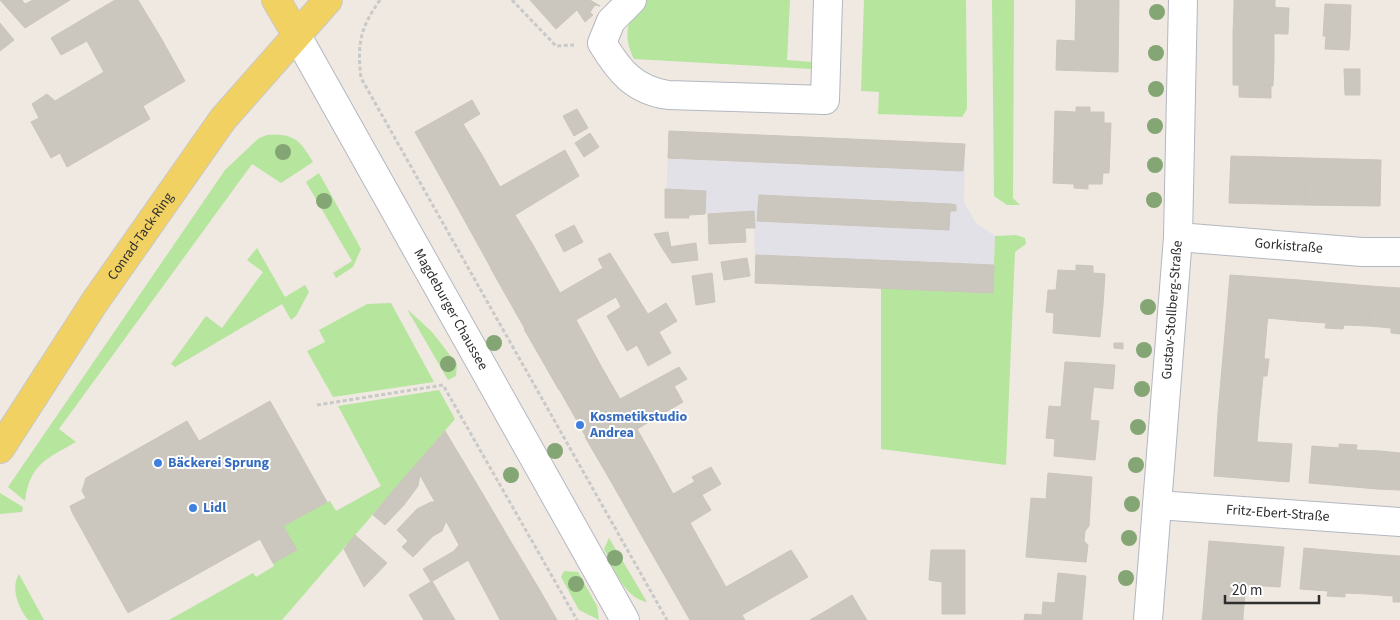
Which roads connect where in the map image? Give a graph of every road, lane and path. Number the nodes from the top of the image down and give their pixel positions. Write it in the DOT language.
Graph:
graph roads {
  1 [pos="276,0"];
  2 [pos="328,0"];
  3 [pos="380,0"];
  4 [pos="512,0"];
  5 [pos="632,0"];
  6 [pos="828,0"];
  7 [pos="1183,0"];
  8 [pos="296,34"];
  9 [pos="602,43"];
  10 [pos="1178,237"];
  11 [pos="1400,252"];
  12 [pos="317,405"];
  13 [pos="0,449"];
  14 [pos="1157,505"];
  15 [pos="1400,522"];
  16 [pos="577,620"];
  17 [pos="624,620"];
  18 [pos="667,620"];
  19 [pos="1148,620"];
  1 -- 8 [label="main road, Magdeburger Chaussee"];
  2 -- 8 [label="main road, Conrad-Tack-Ring"];
  3 -- 18 [label="path"];
  4 -- 9 [label="path"];
  5 -- 9 [label="street"];
  6 -- 9 [label="street"];
  7 -- 10 [label="street, Gustav-Stollberg-Straße"];
  8 -- 13 [label="main road, Conrad-Tack-Ring"];
  8 -- 17 [label="street, Magdeburger Chaussee"];
  10 -- 11 [label="street, Gorkistraße"];
  10 -- 14 [label="street, Gustav-Stollberg-Straße"];
  12 -- 16 [label="path"];
  14 -- 15 [label="street, Fritz-Ebert-Straße"];
  14 -- 19 [label="street, Gustav-Stollberg-Straße"];
}
